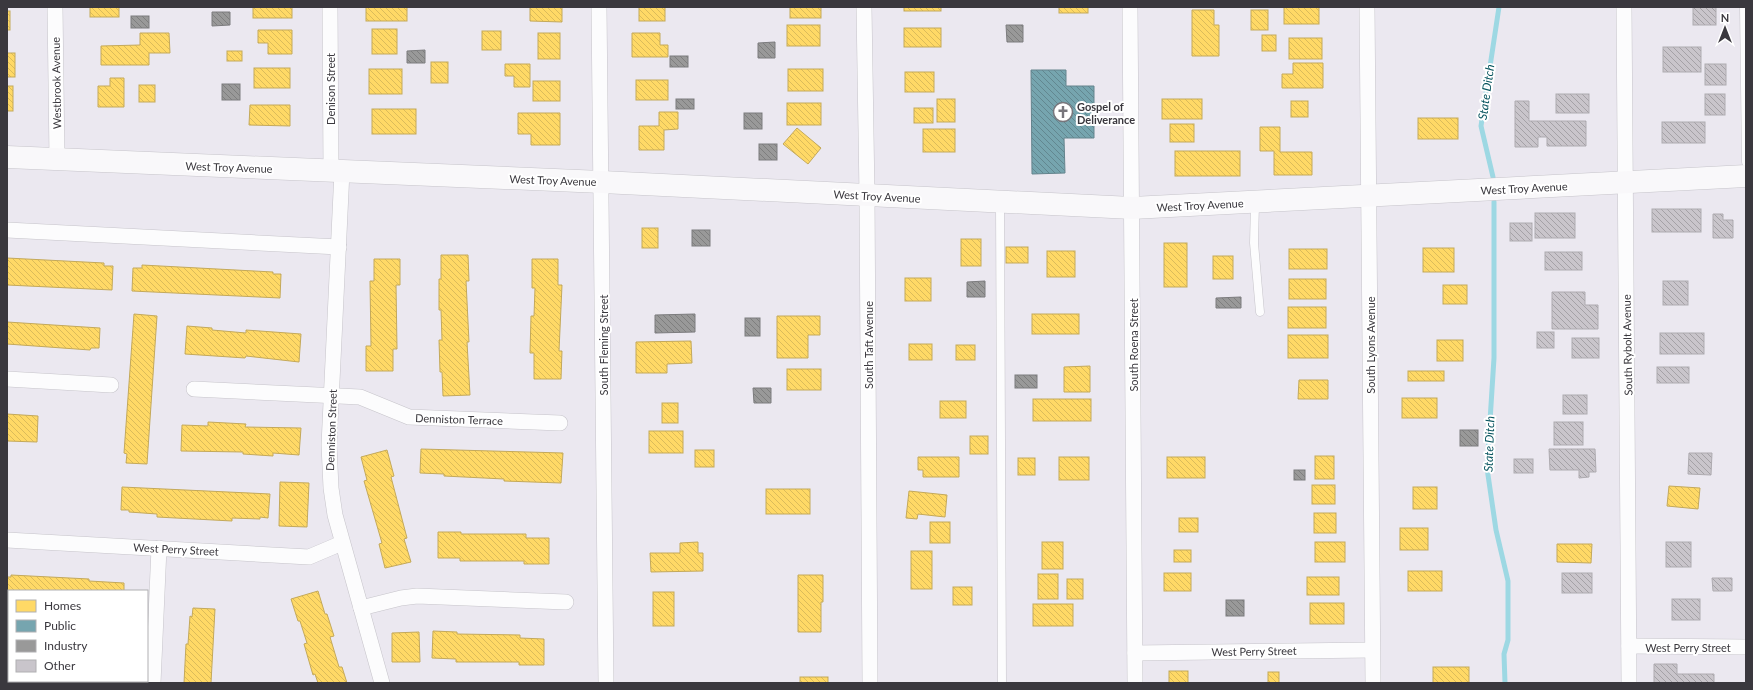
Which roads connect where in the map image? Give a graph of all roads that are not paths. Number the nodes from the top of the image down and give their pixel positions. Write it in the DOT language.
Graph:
graph roads {
  1 [pos="55,7"];
  2 [pos="330,7"];
  3 [pos="599,7"];
  4 [pos="864,7"];
  5 [pos="1130,7"];
  6 [pos="1367,7"];
  7 [pos="1624,7"];
  8 [pos="1744,7"];
  9 [pos="7,157"];
  10 [pos="57,160"];
  11 [pos="1746,162"];
  12 [pos="336,171"];
  13 [pos="1746,176"];
  14 [pos="602,182"];
  15 [pos="1625,182"];
  16 [pos="867,195"];
  17 [pos="1369,196"];
  18 [pos="1000,202"];
  19 [pos="1255,202"];
  20 [pos="1132,208"];
  21 [pos="7,230"];
  22 [pos="339,247"];
  23 [pos="1260,312"];
  24 [pos="7,379"];
  25 [pos="111,385"];
  26 [pos="194,389"];
  27 [pos="332,395"];
  28 [pos="560,424"];
  29 [pos="7,540"];
  30 [pos="342,543"];
  31 [pos="159,548"];
  32 [pos="566,602"];
  33 [pos="361,608"];
  34 [pos="1629,646"];
  35 [pos="1746,647"];
  36 [pos="1372,650"];
  37 [pos="1135,653"];
  38 [pos="153,683"];
  39 [pos="382,683"];
  40 [pos="606,683"];
  41 [pos="870,683"];
  42 [pos="1002,683"];
  43 [pos="1135,683"];
  44 [pos="1373,683"];
  45 [pos="1629,683"];
  1 -- 10 [label="street, Westbrook Avenue"];
  2 -- 12 [label="street, Denison Street"];
  3 -- 14 [label="street, South Fleming Street"];
  4 -- 16 [label="street, South Taft Avenue"];
  5 -- 20 [label="street, South Roena Street"];
  6 -- 17 [label="street, South Lyons Avenue"];
  7 -- 15 [label="street, South Rybolt Avenue"];
  8 -- 11 [label="lane"];
  9 -- 10 [label="street, West Troy Avenue"];
  10 -- 12 [label="street, West Troy Avenue"];
  12 -- 14 [label="street, West Troy Avenue"];
  12 -- 22 [label="street, Denniston Street"];
  13 -- 15 [label="street, West Troy Avenue"];
  14 -- 16 [label="street, West Troy Avenue"];
  14 -- 40 [label="street, South Fleming Street"];
  15 -- 17 [label="street, West Troy Avenue"];
  15 -- 34 [label="street, South Rybolt Avenue"];
  16 -- 18 [label="street, West Troy Avenue"];
  16 -- 41 [label="street, South Taft Avenue"];
  17 -- 19 [label="street, West Troy Avenue"];
  17 -- 36 [label="street, South Lyons Avenue"];
  18 -- 20 [label="street, West Troy Avenue"];
  18 -- 42 [label="lane"];
  19 -- 20 [label="street, West Troy Avenue"];
  19 -- 23 [label="lane"];
  20 -- 37 [label="street, South Roena Street"];
  21 -- 22 [label="street"];
  22 -- 27 [label="street, Denniston Street"];
  24 -- 25 [label="street"];
  26 -- 27 [label="street, Denniston Terrace"];
  27 -- 28 [label="street, Denniston Terrace"];
  27 -- 30 [label="street, Denniston Street"];
  29 -- 31 [label="street, West Perry Street"];
  30 -- 31 [label="street, West Perry Street"];
  30 -- 33 [label="street, Denniston Street"];
  31 -- 38 [label="street"];
  32 -- 33 [label="street"];
  33 -- 39 [label="street, Denniston Street"];
  34 -- 35 [label="street, West Perry Street"];
  34 -- 45 [label="street, South Rybolt Avenue"];
  36 -- 37 [label="street, West Perry Street"];
  36 -- 44 [label="street, South Lyons Avenue"];
  37 -- 43 [label="street, South Roena Street"];
}
